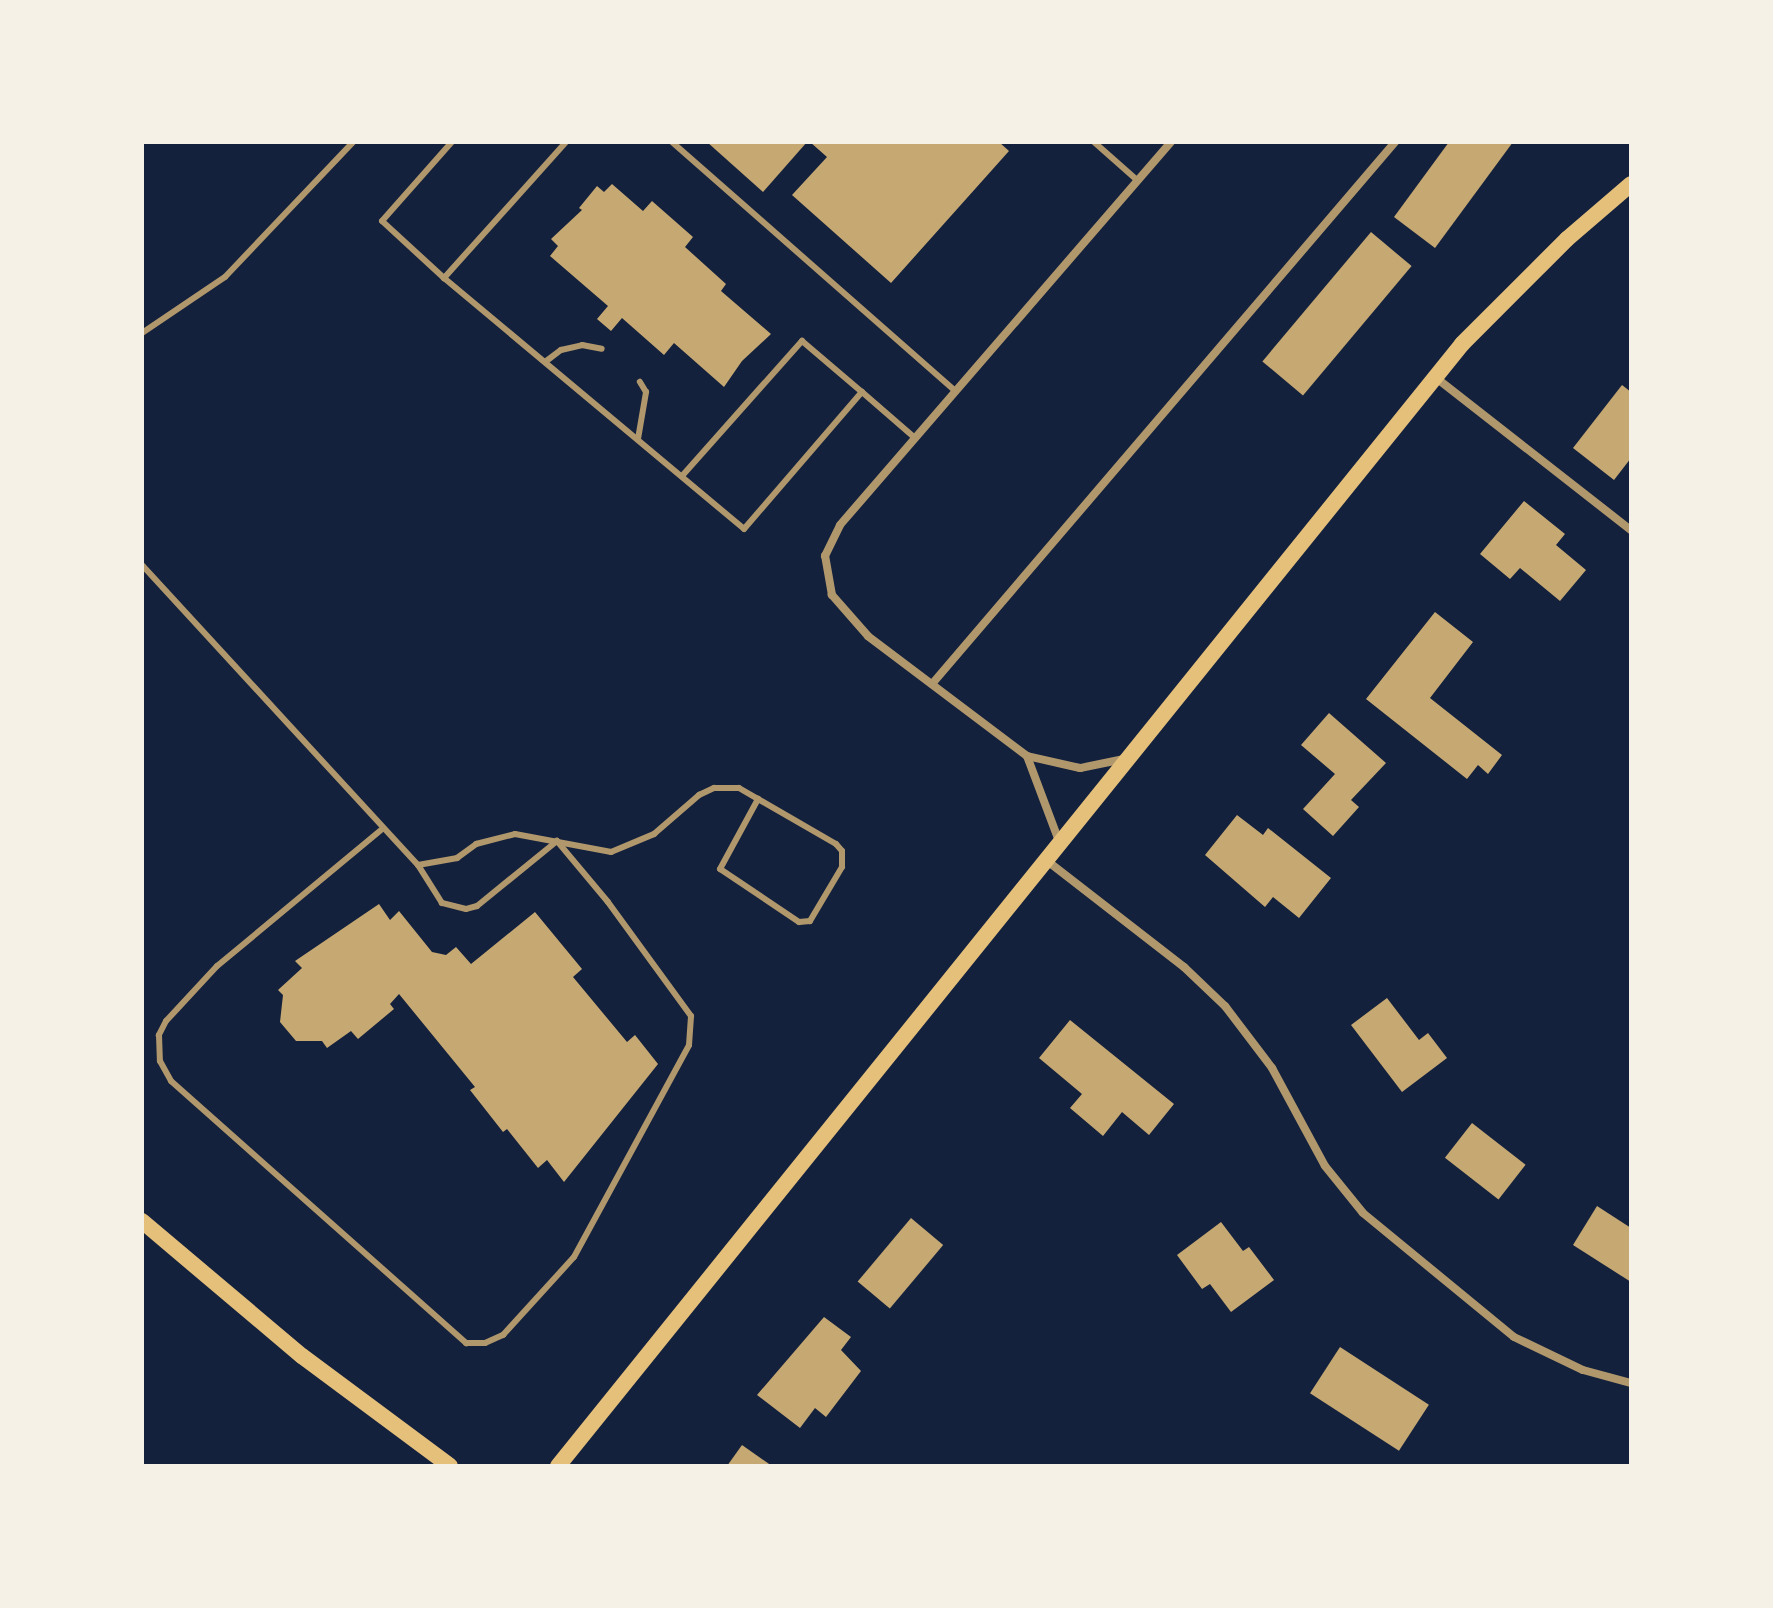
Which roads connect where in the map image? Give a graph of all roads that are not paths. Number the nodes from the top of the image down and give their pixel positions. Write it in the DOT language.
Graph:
graph roads {
  1 [pos="353,142"];
  2 [pos="452,142"];
  3 [pos="566,142"];
  4 [pos="672,142"];
  5 [pos="1094,142"];
  6 [pos="1171,142"];
  7 [pos="1395,142"];
  8 [pos="1137,180"];
  9 [pos="1631,184"];
  10 [pos="444,278"];
  11 [pos="142,333"];
  12 [pos="602,349"];
  13 [pos="545,362"];
  14 [pos="1435,377"];
  15 [pos="640,382"];
  16 [pos="954,390"];
  17 [pos="862,392"];
  18 [pos="914,437"];
  19 [pos="638,439"];
  20 [pos="682,476"];
  21 [pos="1631,530"];
  22 [pos="142,565"];
  23 [pos="932,684"];
  24 [pos="1027,756"];
  25 [pos="1125,759"];
  26 [pos="758,799"];
  27 [pos="381,830"];
  28 [pos="557,841"];
  29 [pos="1059,841"];
  30 [pos="1045,860"];
  31 [pos="418,865"];
  32 [pos="142,1221"];
  33 [pos="1631,1383"];
  34 [pos="450,1466"];
  35 [pos="558,1466"];
  1 -- 11 [label="lane"];
  2 -- 10 [label="lane"];
  3 -- 10 [label="lane"];
  4 -- 16 [label="lane"];
  5 -- 8 [label="lane"];
  6 -- 8 [label="street"];
  7 -- 23 [label="street"];
  8 -- 16 [label="street"];
  9 -- 14 [label="main road"];
  10 -- 13 [label="lane"];
  12 -- 13 [label="lane"];
  13 -- 19 [label="lane"];
  14 -- 21 [label="street"];
  14 -- 25 [label="main road"];
  15 -- 19 [label="lane"];
  16 -- 18 [label="street"];
  17 -- 18 [label="lane"];
  17 -- 20 [label="lane"];
  17 -- 20 [label="lane"];
  18 -- 23 [label="street"];
  19 -- 20 [label="lane"];
  22 -- 27 [label="lane"];
  23 -- 24 [label="street"];
  24 -- 25 [label="street"];
  24 -- 29 [label="street"];
  25 -- 29 [label="main road"];
  26 -- 26 [label="lane"];
  26 -- 28 [label="lane"];
  27 -- 28 [label="lane"];
  27 -- 31 [label="lane"];
  28 -- 31 [label="lane"];
  28 -- 31 [label="lane"];
  29 -- 30 [label="main road"];
  30 -- 33 [label="street"];
  30 -- 35 [label="main road"];
  32 -- 34 [label="main road"];
}
